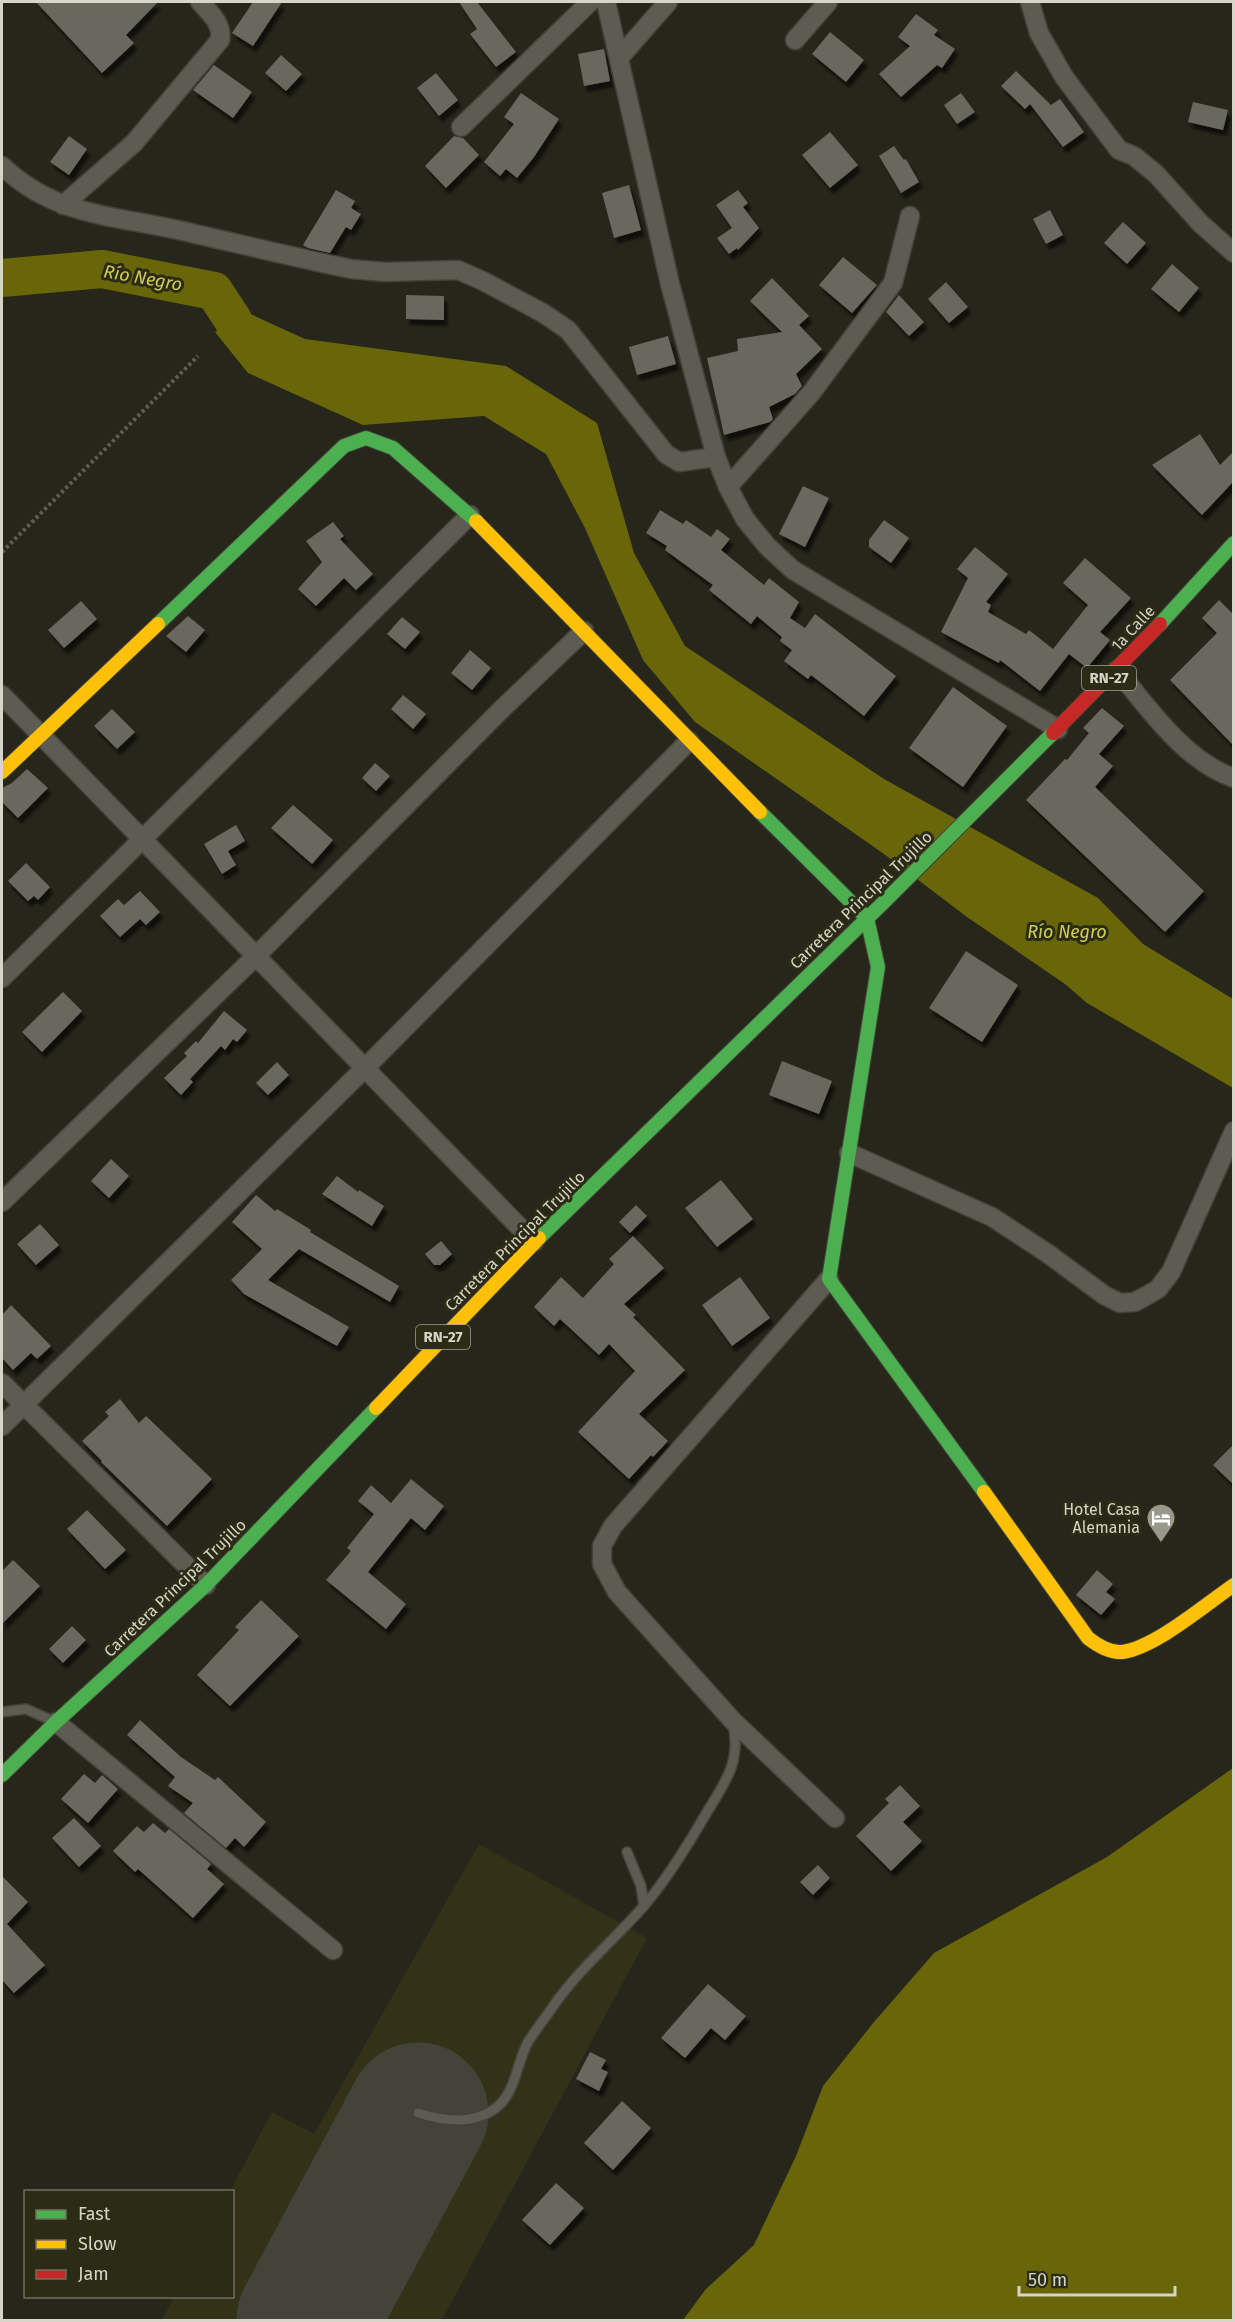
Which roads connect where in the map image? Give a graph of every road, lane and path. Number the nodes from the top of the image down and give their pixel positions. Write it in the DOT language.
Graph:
graph roads {
  1 [pos="200,2"];
  2 [pos="590,2"];
  3 [pos="606,2"];
  4 [pos="668,2"];
  5 [pos="828,2"];
  6 [pos="1030,2"];
  7 [pos="795,40"];
  8 [pos="619,58"];
  9 [pos="461,127"];
  10 [pos="2,166"];
  11 [pos="63,205"];
  12 [pos="910,216"];
  13 [pos="1233,253"];
  14 [pos="198,356"];
  15 [pos="716,457"];
  16 [pos="728,487"];
  17 [pos="470,515"];
  18 [pos="1233,543"];
  19 [pos="2,552"];
  20 [pos="584,631"];
  21 [pos="1117,670"];
  22 [pos="2,695"];
  23 [pos="1058,729"];
  24 [pos="39,734"];
  25 [pos="689,741"];
  26 [pos="2,772"];
  27 [pos="1232,775"];
  28 [pos="978,808"];
  29 [pos="141,838"];
  30 [pos="867,918"];
  31 [pos="256,956"];
  32 [pos="2,978"];
  33 [pos="365,1068"];
  34 [pos="1233,1131"];
  35 [pos="849,1153"];
  36 [pos="2,1202"];
  37 [pos="534,1242"];
  38 [pos="829,1279"];
  39 [pos="2,1383"];
  40 [pos="24,1405"];
  41 [pos="2,1426"];
  42 [pos="206,1585"];
  43 [pos="1233,1585"];
  44 [pos="2,1712"];
  45 [pos="733,1721"];
  46 [pos="56,1722"];
  47 [pos="2,1776"];
  48 [pos="834,1818"];
  49 [pos="627,1852"];
  50 [pos="644,1905"];
  51 [pos="333,1950"];
  52 [pos="418,2113"];
  1 -- 11 [label="street"];
  2 -- 9 [label="street"];
  3 -- 8 [label="street"];
  4 -- 8 [label="street"];
  5 -- 7 [label="street"];
  6 -- 13 [label="street"];
  8 -- 15 [label="street"];
  10 -- 11 [label="street"];
  11 -- 15 [label="street"];
  12 -- 16 [label="street"];
  14 -- 19 [label="path"];
  15 -- 16 [label="street"];
  16 -- 23 [label="street"];
  17 -- 20 [label="street"];
  17 -- 24 [label="street"];
  17 -- 29 [label="street"];
  18 -- 21 [label="street, 1a Calle / RN-27"];
  20 -- 25 [label="street"];
  20 -- 31 [label="street"];
  21 -- 23 [label="street, 1a Calle / RN-27"];
  21 -- 27 [label="street"];
  22 -- 24 [label="street"];
  23 -- 28 [label="street, 1a Calle / RN-27"];
  24 -- 26 [label="street"];
  24 -- 29 [label="street"];
  25 -- 30 [label="street"];
  25 -- 33 [label="street"];
  28 -- 30 [label="street, Carretera Principal Trujillo / RN-27"];
  29 -- 31 [label="street"];
  29 -- 32 [label="street"];
  30 -- 35 [label="street"];
  30 -- 37 [label="street, Carretera Principal Trujillo / RN-27"];
  31 -- 33 [label="street"];
  31 -- 36 [label="street"];
  33 -- 37 [label="street"];
  33 -- 40 [label="street"];
  34 -- 35 [label="street"];
  35 -- 38 [label="street"];
  37 -- 42 [label="street, Carretera Principal Trujillo / RN-27"];
  38 -- 43 [label="street"];
  38 -- 45 [label="street"];
  39 -- 40 [label="street"];
  40 -- 41 [label="street"];
  40 -- 42 [label="street"];
  42 -- 46 [label="street, Carretera Principal Trujillo / RN-27"];
  44 -- 46 [label="lane"];
  45 -- 48 [label="street"];
  45 -- 50 [label="lane"];
  46 -- 47 [label="street, Carretera Principal Trujillo / RN-27"];
  46 -- 51 [label="street"];
  49 -- 50 [label="lane"];
  50 -- 52 [label="lane"];
}
